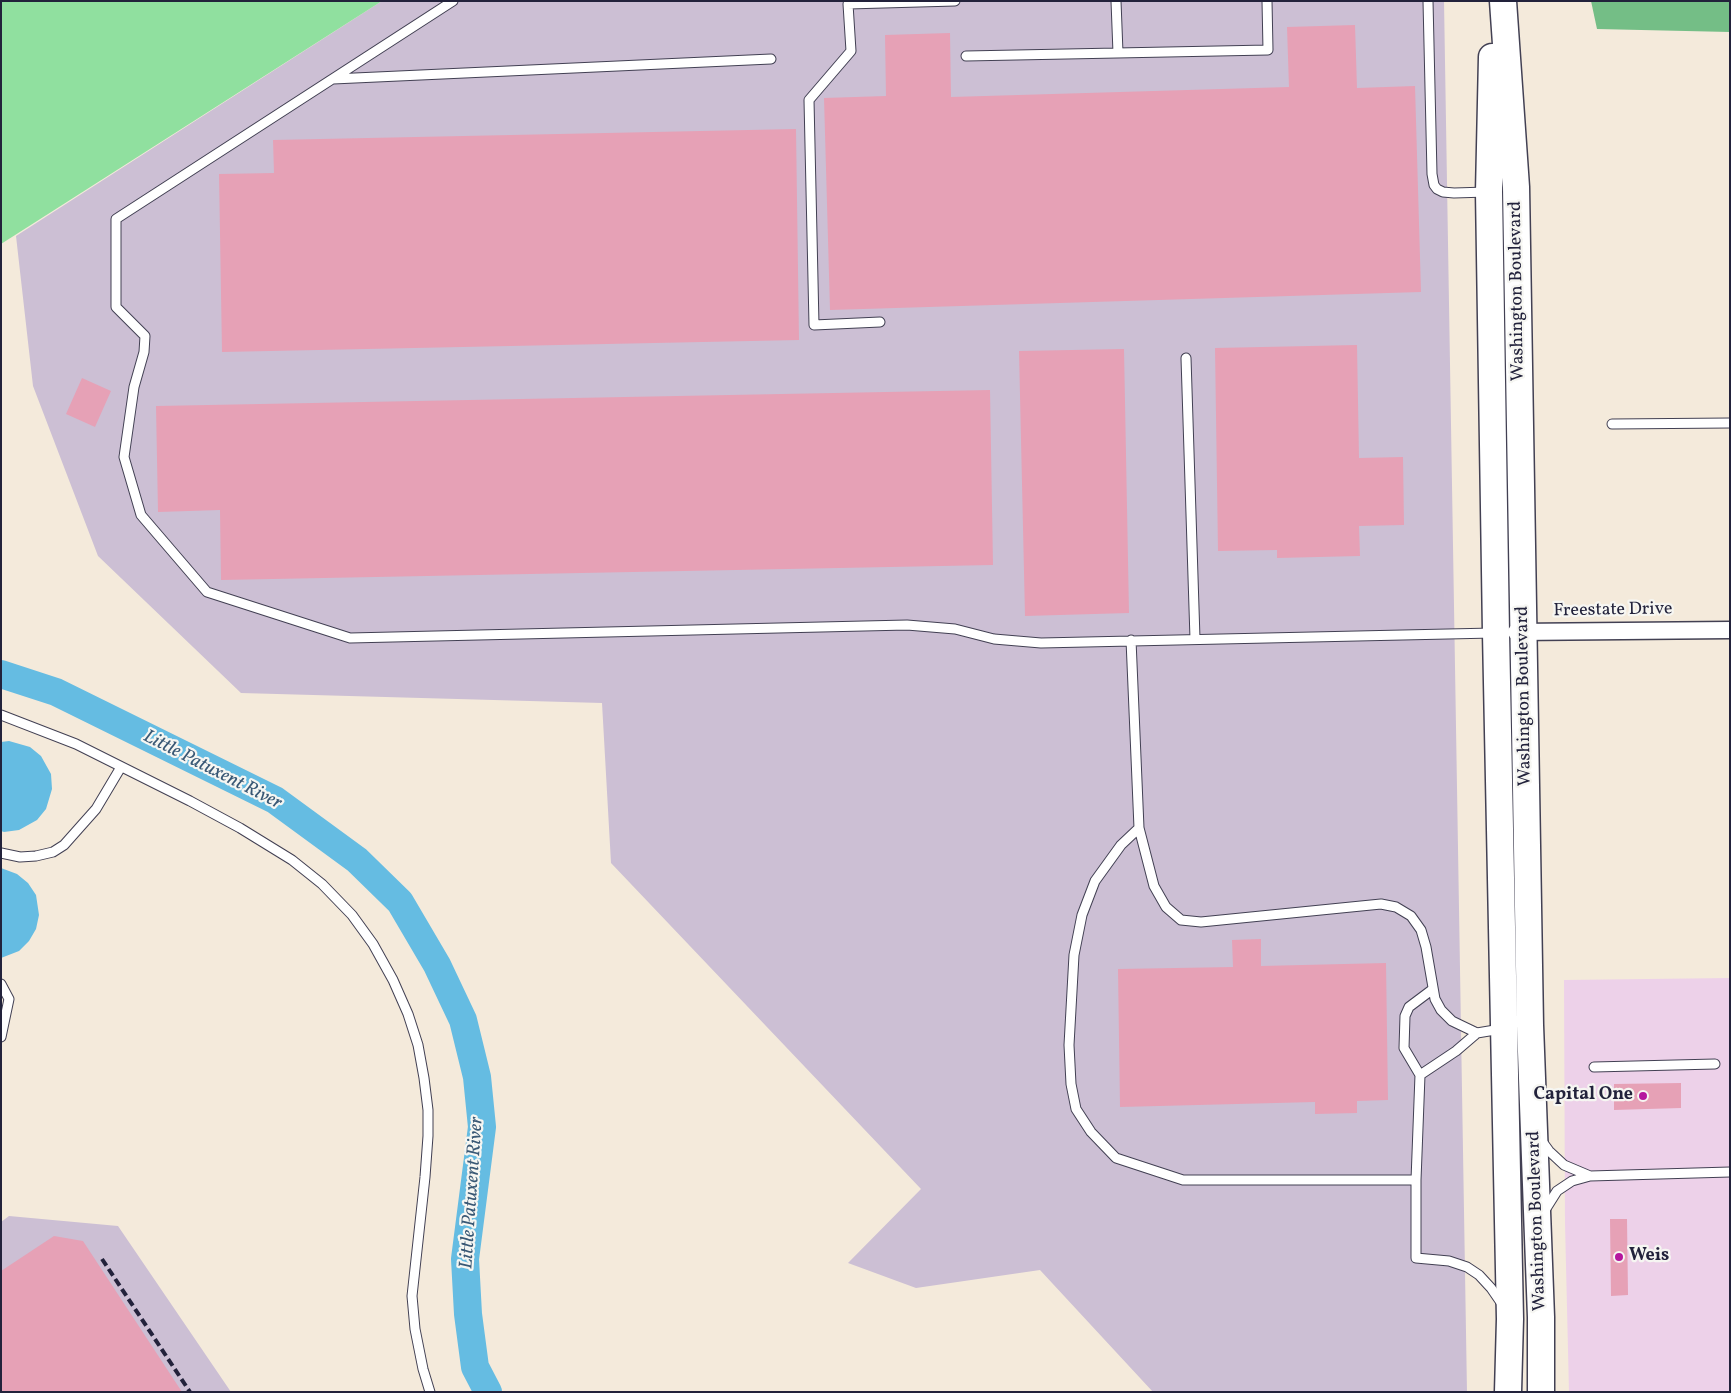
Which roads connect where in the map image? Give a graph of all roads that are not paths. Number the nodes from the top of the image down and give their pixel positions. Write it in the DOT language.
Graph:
graph roads {
  1 [pos="452,1"];
  2 [pos="955,1"];
  3 [pos="1116,1"];
  4 [pos="1267,1"];
  5 [pos="1428,1"];
  6 [pos="1493,1"];
  7 [pos="1504,1"];
  8 [pos="1118,53"];
  9 [pos="966,56"];
  10 [pos="771,59"];
  11 [pos="332,79"];
  12 [pos="1489,192"];
  13 [pos="880,322"];
  14 [pos="1186,358"];
  15 [pos="1612,424"];
  16 [pos="1730,424"];
  17 [pos="1730,630"];
  18 [pos="1524,631"];
  19 [pos="1496,633"];
  20 [pos="1195,639"];
  21 [pos="1131,640"];
  22 [pos="1,715"];
  23 [pos="121,766"];
  24 [pos="1139,828"];
  25 [pos="1,853"];
  26 [pos="1,984"];
  27 [pos="1433,989"];
  28 [pos="1504,1028"];
  29 [pos="1477,1033"];
  30 [pos="1,1037"];
  31 [pos="1715,1064"];
  32 [pos="1594,1067"];
  33 [pos="1420,1075"];
  34 [pos="1534,1127"];
  35 [pos="1730,1172"];
  36 [pos="1590,1176"];
  37 [pos="1416,1180"];
  38 [pos="1538,1226"];
  39 [pos="1510,1316"];
  40 [pos="430,1392"];
  41 [pos="1508,1392"];
  42 [pos="1541,1392"];
  1 -- 11 [label="lane"];
  2 -- 13 [label="lane"];
  3 -- 8 [label="lane"];
  4 -- 8 [label="lane"];
  5 -- 12 [label="lane"];
  6 -- 12 [label="main road, Washington Boulevard"];
  7 -- 18 [label="main road, Washington Boulevard"];
  8 -- 9 [label="lane"];
  10 -- 11 [label="lane"];
  11 -- 21 [label="lane"];
  12 -- 19 [label="main road, Washington Boulevard"];
  14 -- 20 [label="lane"];
  15 -- 16 [label="lane"];
  17 -- 18 [label="street, Freestate Drive"];
  18 -- 19 [label="street, Freestate Drive"];
  18 -- 34 [label="main road, Washington Boulevard"];
  19 -- 20 [label="lane"];
  19 -- 28 [label="main road, Washington Boulevard"];
  20 -- 21 [label="lane"];
  21 -- 24 [label="lane"];
  22 -- 23 [label="lane"];
  23 -- 25 [label="lane"];
  23 -- 40 [label="lane"];
  24 -- 27 [label="lane"];
  24 -- 37 [label="lane"];
  26 -- 30 [label="lane"];
  27 -- 29 [label="lane"];
  27 -- 33 [label="lane"];
  28 -- 29 [label="lane"];
  28 -- 39 [label="main road, Washington Boulevard"];
  29 -- 33 [label="lane"];
  31 -- 32 [label="lane"];
  33 -- 37 [label="lane"];
  34 -- 36 [label="lane"];
  34 -- 38 [label="main road, Washington Boulevard"];
  35 -- 36 [label="lane"];
  36 -- 38 [label="lane"];
  37 -- 39 [label="lane"];
  38 -- 42 [label="main road, Washington Boulevard"];
  39 -- 41 [label="main road, Washington Boulevard"];
}
